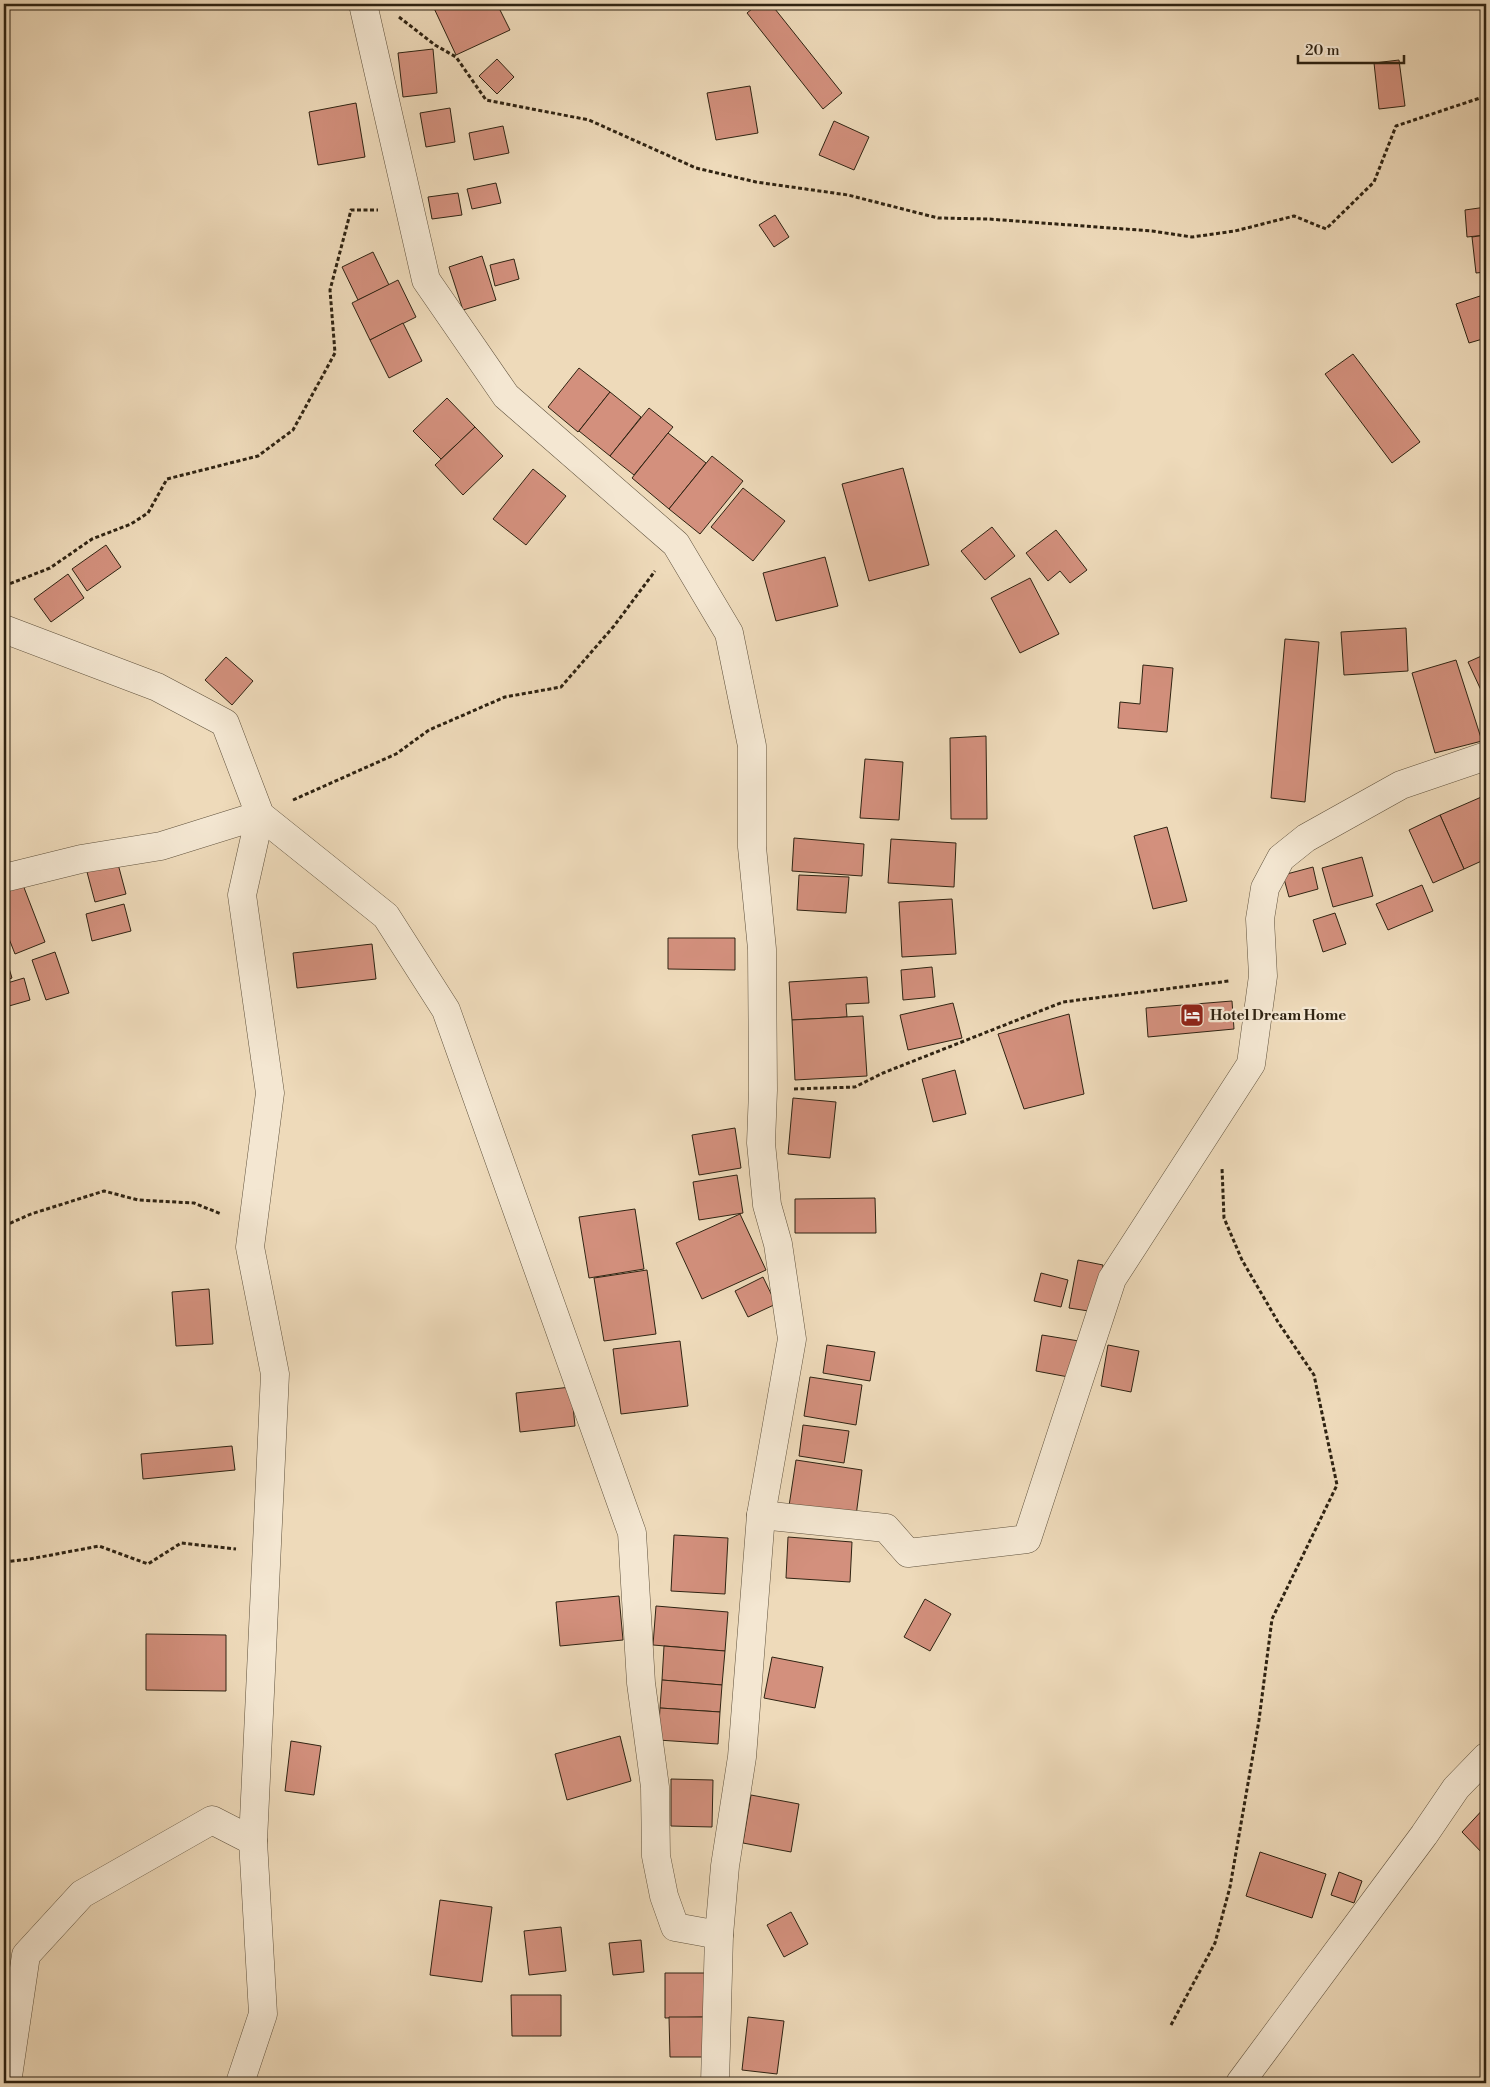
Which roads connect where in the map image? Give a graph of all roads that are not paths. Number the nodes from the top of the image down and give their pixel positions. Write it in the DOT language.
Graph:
graph roads {
  1 [pos="363,4"];
  2 [pos="4,629"];
  3 [pos="1486,756"];
  4 [pos="260,815"];
  5 [pos="4,878"];
  6 [pos="761,1516"];
  7 [pos="1486,1757"];
  8 [pos="253,1841"];
  9 [pos="719,1935"];
  10 [pos="7,2083"];
  11 [pos="240,2083"];
  12 [pos="715,2083"];
  13 [pos="1240,2083"];
  1 -- 6 [label="street"];
  2 -- 4 [label="street"];
  3 -- 6 [label="street"];
  4 -- 5 [label="street"];
  4 -- 8 [label="street"];
  4 -- 9 [label="street"];
  6 -- 9 [label="street"];
  7 -- 13 [label="street"];
  8 -- 10 [label="street"];
  8 -- 11 [label="street"];
  9 -- 12 [label="street"];
}
